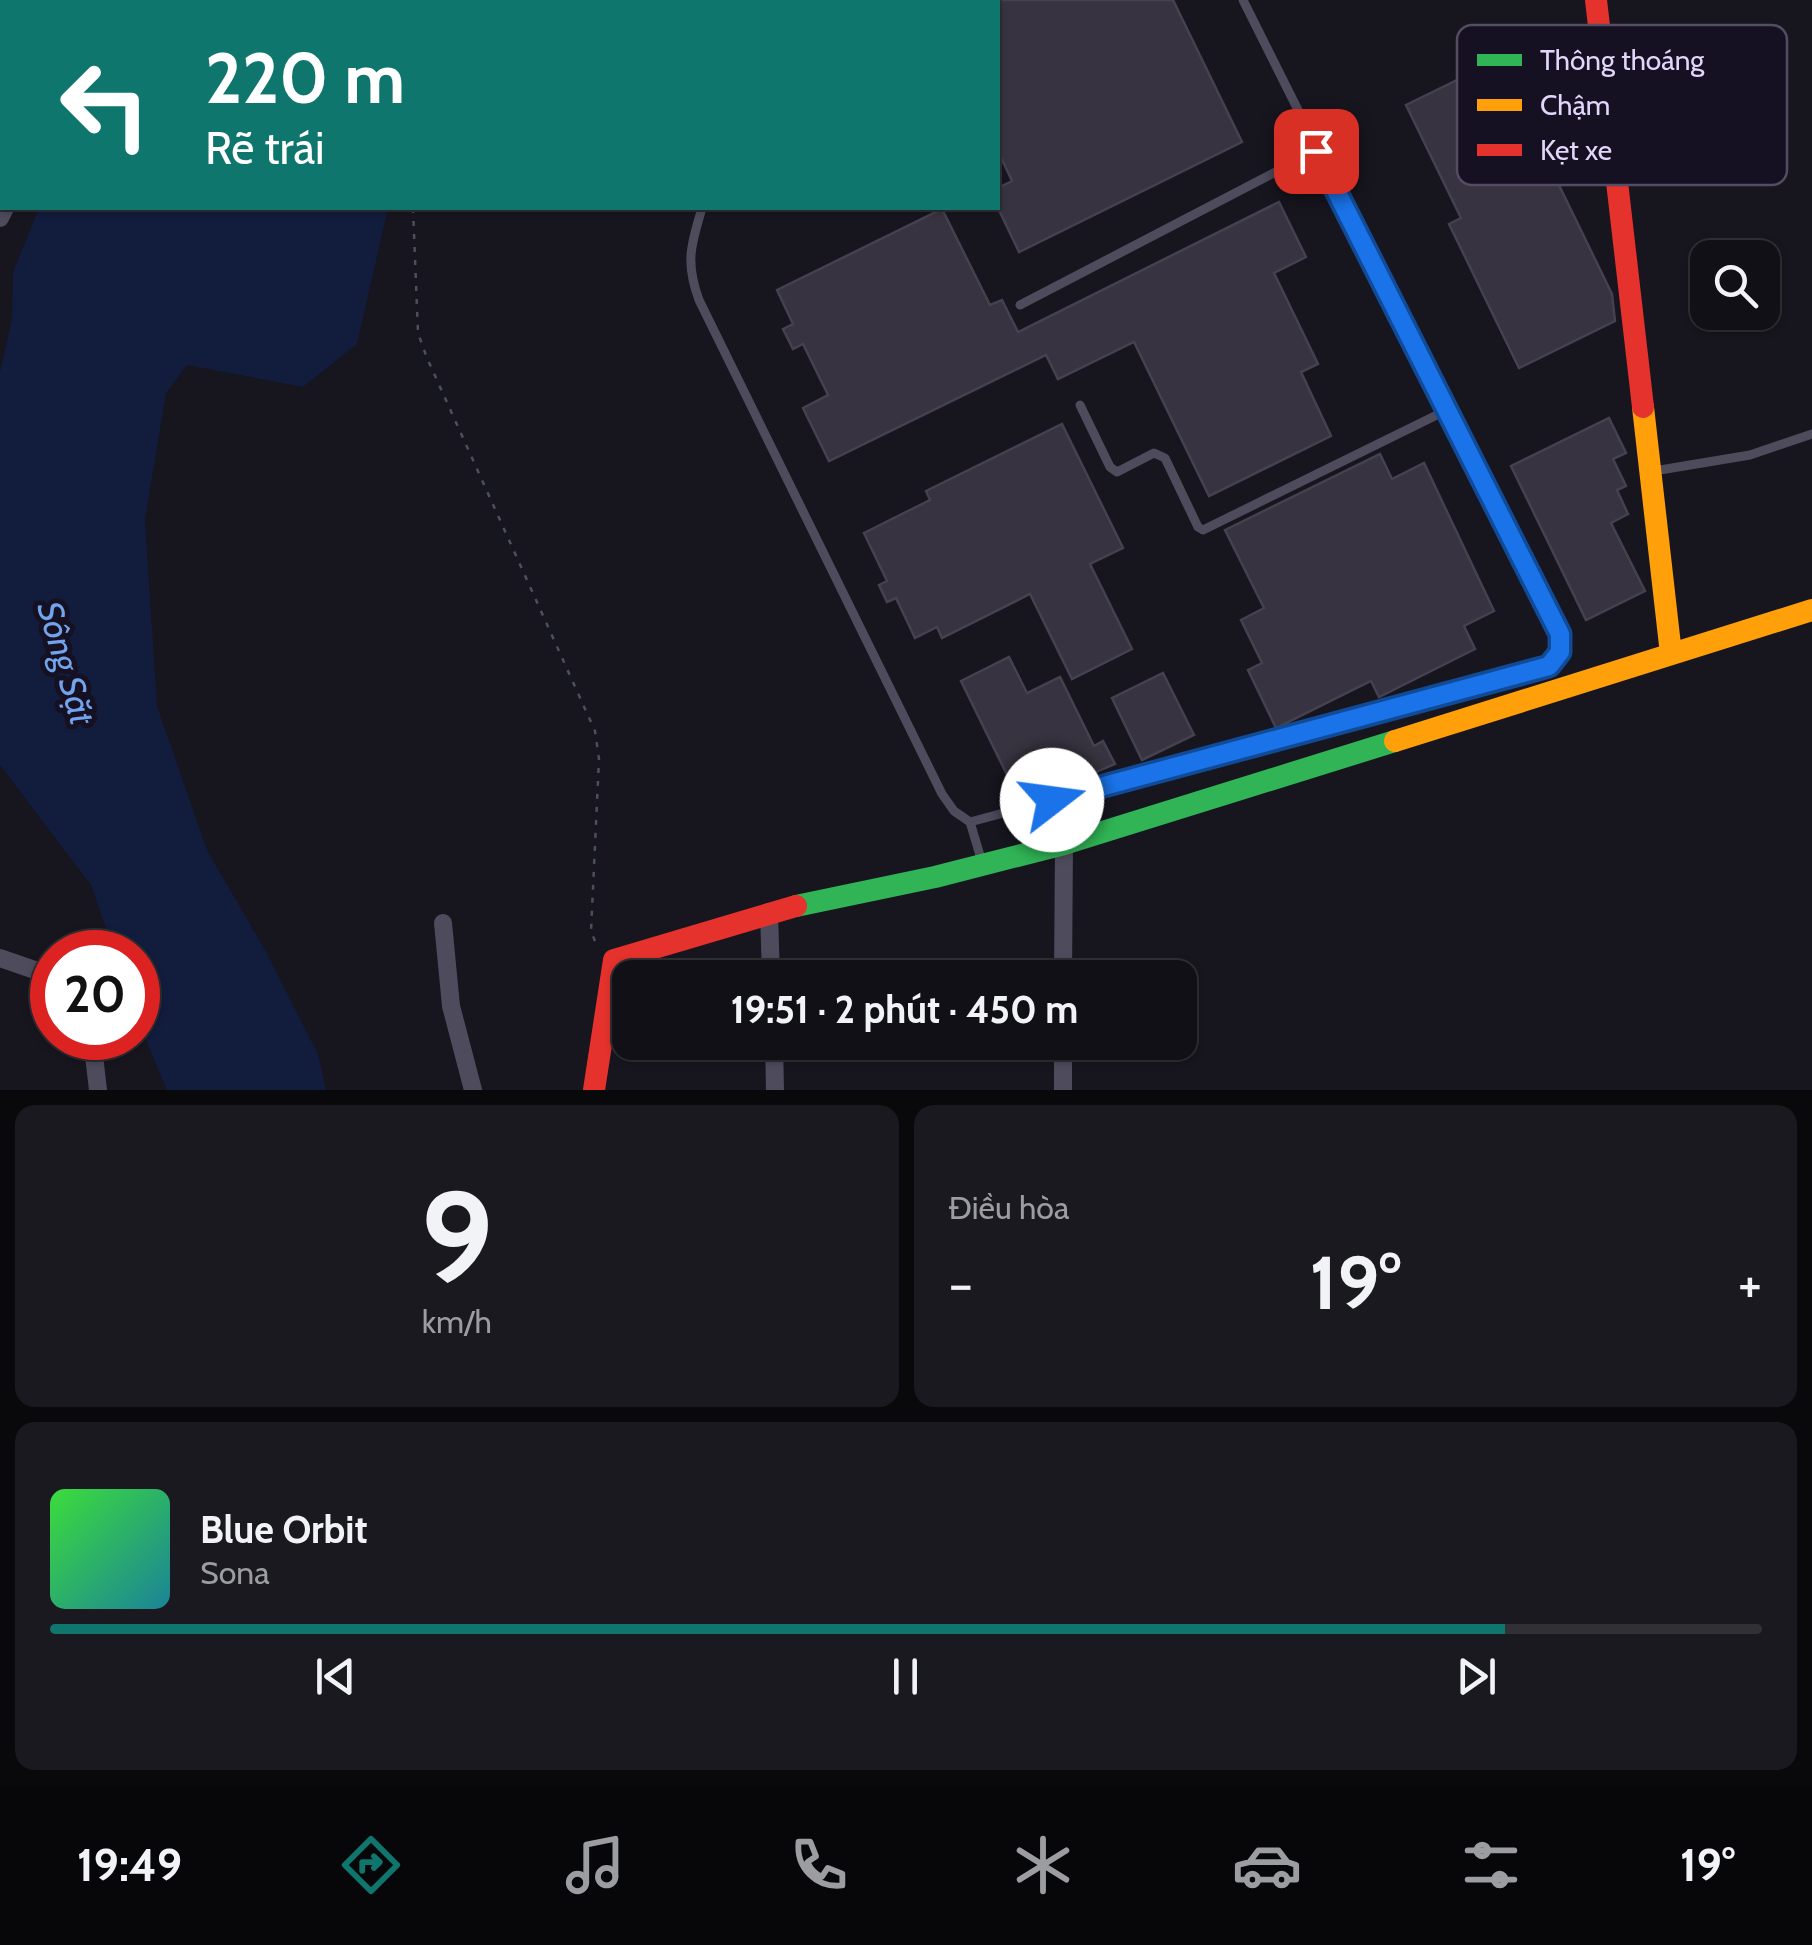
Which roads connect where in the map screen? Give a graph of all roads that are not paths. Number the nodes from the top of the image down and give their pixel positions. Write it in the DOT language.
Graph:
graph roads {
  1 [pos="1243,0"];
  2 [pos="1596,0"];
  3 [pos="1599,25"];
  4 [pos="1316,151"];
  5 [pos="1618,185"];
  6 [pos="701,210"];
  7 [pos="1020,305"];
  8 [pos="1080,405"];
  9 [pos="1447,410"];
  10 [pos="1812,434"];
  11 [pos="1651,471"];
  12 [pos="1812,610"];
  13 [pos="1671,654"];
  14 [pos="970,822"];
  15 [pos="1064,844"];
  16 [pos="983,864"];
  17 [pos="769,912"];
  18 [pos="444,924"];
  19 [pos="0,958"];
  20 [pos="770,960"];
  21 [pos="1063,960"];
  22 [pos="30,968"];
  23 [pos="95,1060"];
  24 [pos="774,1060"];
  25 [pos="1063,1060"];
  26 [pos="98,1090"];
  27 [pos="473,1090"];
  28 [pos="594,1090"];
  29 [pos="775,1090"];
  30 [pos="1062,1090"];
  1 -- 4 [label="lane"];
  2 -- 3 [label="street"];
  4 -- 7 [label="lane"];
  4 -- 9 [label="lane"];
  5 -- 11 [label="street"];
  6 -- 14 [label="lane"];
  8 -- 9 [label="lane"];
  9 -- 14 [label="lane"];
  10 -- 11 [label="lane"];
  11 -- 13 [label="street"];
  12 -- 13 [label="street"];
  13 -- 15 [label="street"];
  14 -- 16 [label="lane"];
  15 -- 16 [label="street"];
  15 -- 21 [label="street"];
  16 -- 17 [label="street"];
  17 -- 20 [label="street"];
  17 -- 28 [label="street"];
  18 -- 27 [label="street"];
  19 -- 22 [label="street"];
  23 -- 26 [label="street"];
  24 -- 29 [label="street"];
  25 -- 30 [label="street"];
}
